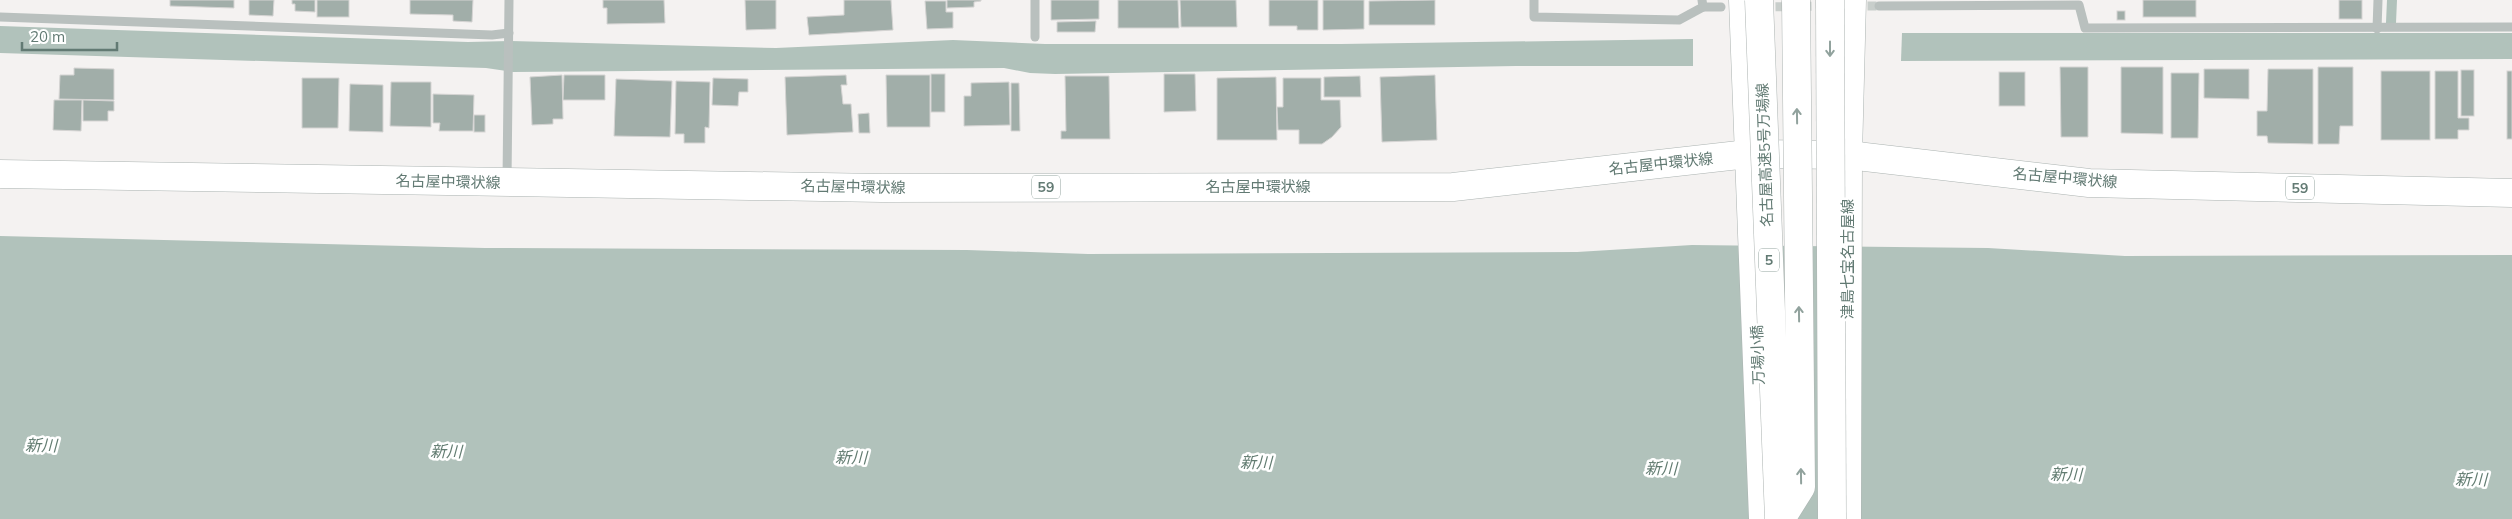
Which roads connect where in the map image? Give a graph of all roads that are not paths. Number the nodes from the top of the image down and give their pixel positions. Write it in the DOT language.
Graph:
graph roads {
  1 [pos="509,0"];
  2 [pos="1034,0"];
  3 [pos="1534,0"];
  4 [pos="1759,0"];
  5 [pos="1796,0"];
  6 [pos="1830,0"];
  7 [pos="1852,0"];
  8 [pos="2378,0"];
  9 [pos="1892,3"];
  10 [pos="1703,4"];
  11 [pos="1732,4"];
  12 [pos="1879,6"];
  13 [pos="0,17"];
  14 [pos="2512,27"];
  15 [pos="2377,29"];
  16 [pos="509,32"];
  17 [pos="1035,38"];
  18 [pos="1748,154"];
  19 [pos="1848,155"];
  20 [pos="0,174"];
  21 [pos="507,183"];
  22 [pos="2512,193"];
  23 [pos="1763,519"];
  24 [pos="1780,519"];
  25 [pos="1832,519"];
  26 [pos="1846,519"];
  1 -- 16 [label="street"];
  2 -- 17 [label="street"];
  3 -- 10 [label="street"];
  4 -- 24 [label="main road, 名古屋高速5号万場線 / 5, bridge"];
  24 -- 5 [label="main road, one-way, bridge"];
  6 -- 25 [label="main road, one-way, bridge"];
  7 -- 19 [label="main road, 津島七宝名古屋線"];
  8 -- 15 [label="street"];
  9 -- 12 [label="street"];
  9 -- 15 [label="street"];
  10 -- 11 [label="street"];
  11 -- 18 [label="main road"];
  13 -- 16 [label="street"];
  14 -- 15 [label="street"];
  16 -- 21 [label="street"];
  18 -- 19 [label="main road, 名古屋中環状線 / 59"];
  18 -- 21 [label="main road, 名古屋中環状線 / 59"];
  18 -- 23 [label="main road, 万場小橋"];
  19 -- 22 [label="main road, 名古屋中環状線 / 59"];
  19 -- 26 [label="main road, 津島七宝名古屋線"];
  20 -- 21 [label="main road, 名古屋中環状線 / 59"];
}
